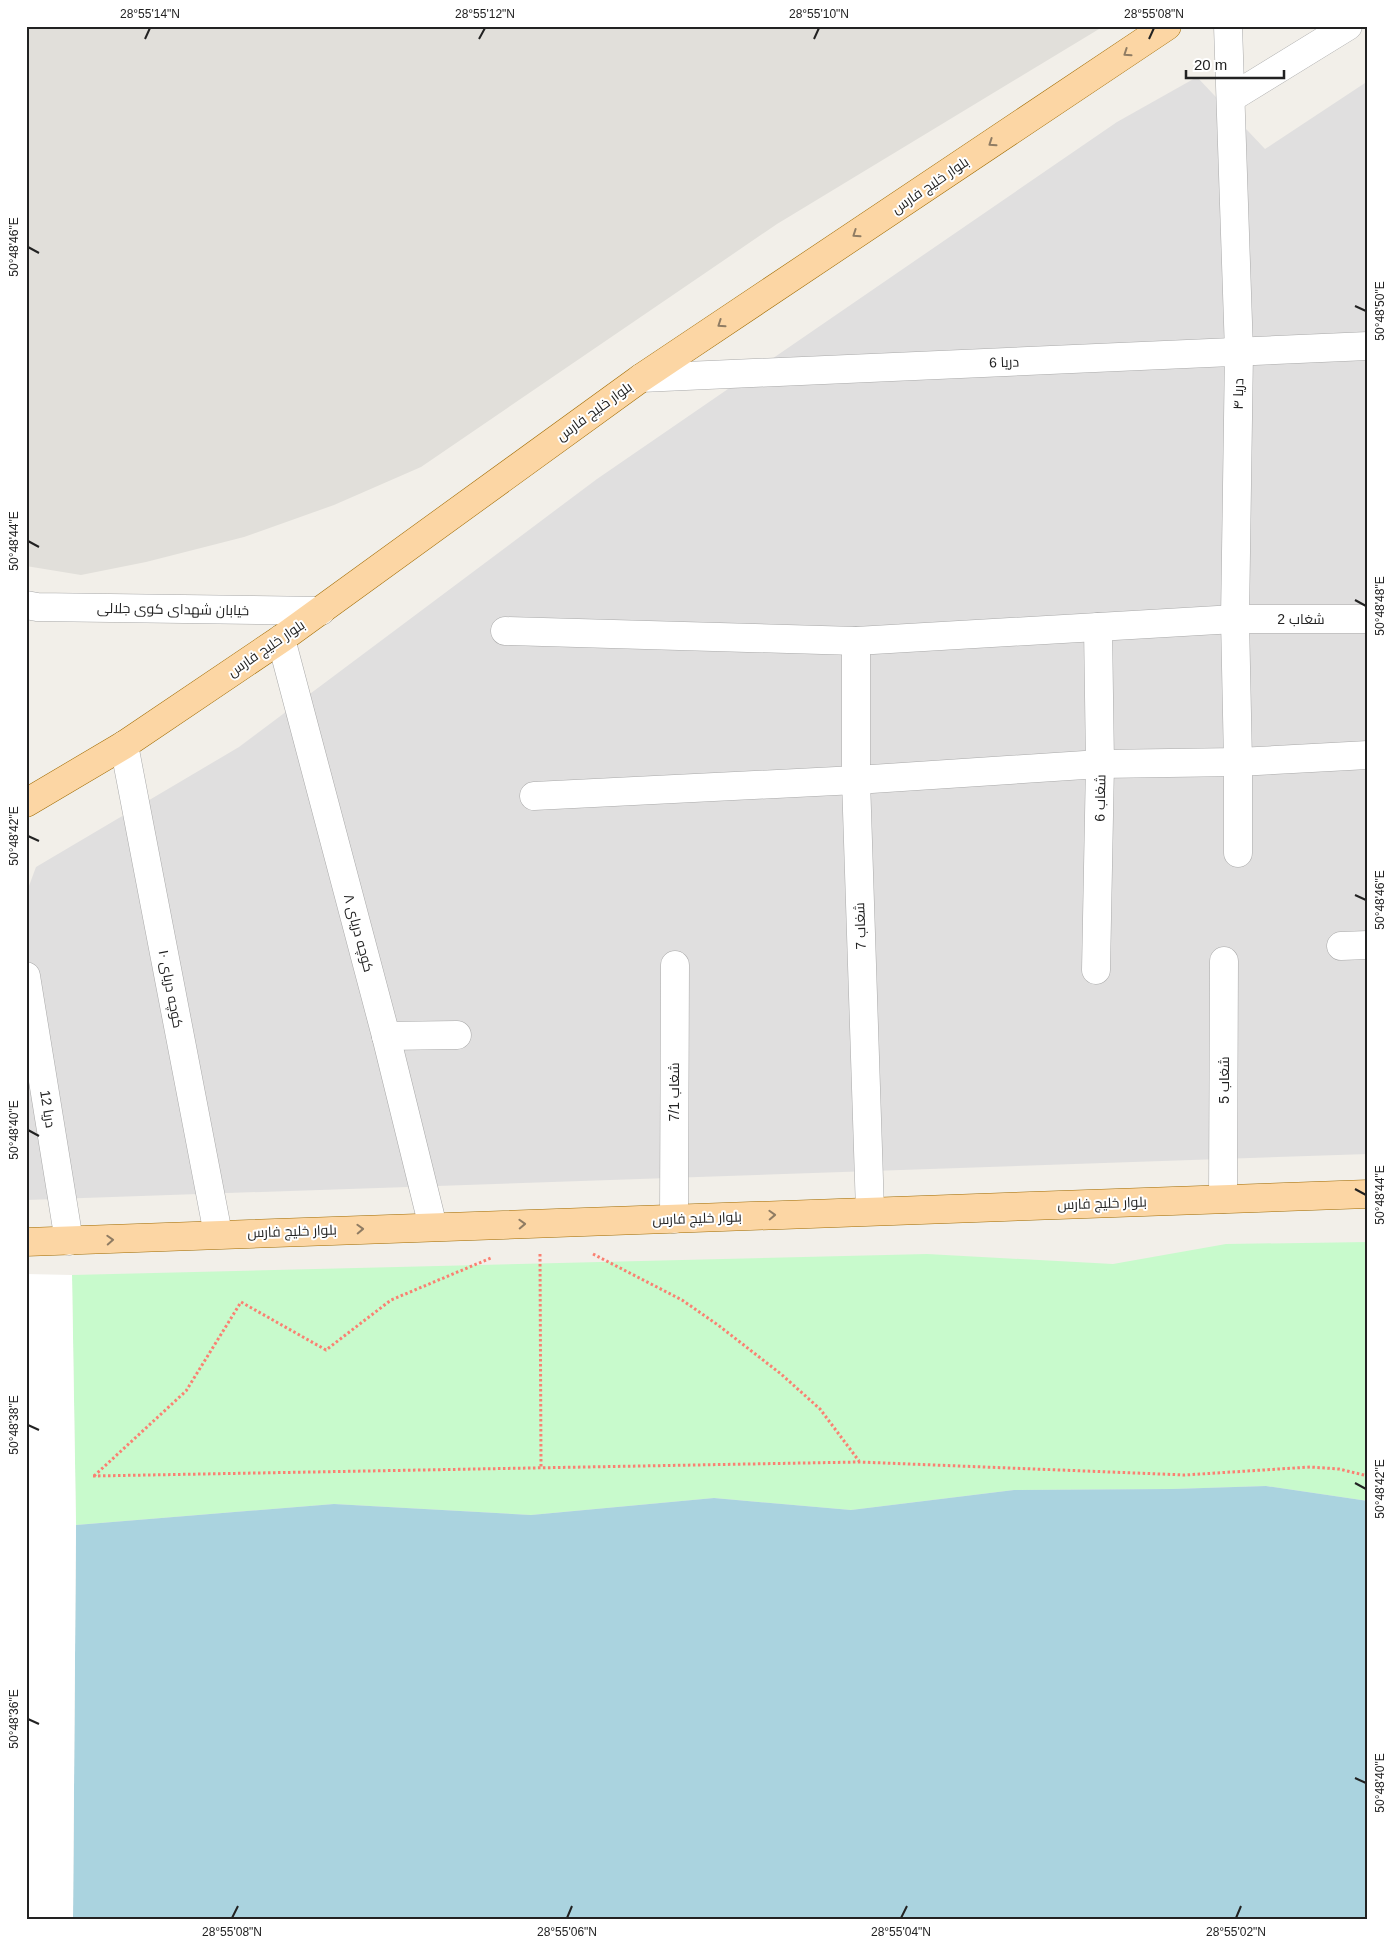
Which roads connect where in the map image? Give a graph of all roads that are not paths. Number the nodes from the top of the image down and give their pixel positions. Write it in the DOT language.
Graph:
graph roads {
  1 [pos="1167,26"];
  2 [pos="1228,26"];
  3 [pos="1348,26"];
  4 [pos="1231,98"];
  5 [pos="1368,346"];
  6 [pos="1239,352"];
  7 [pos="641,378"];
  8 [pos="26,605"];
  9 [pos="321,611"];
  10 [pos="1235,619"];
  11 [pos="1368,619"];
  12 [pos="1098,627"];
  13 [pos="505,631"];
  14 [pos="281,639"];
  15 [pos="856,640"];
  16 [pos="124,745"];
  17 [pos="1368,755"];
  18 [pos="1238,762"];
  19 [pos="1100,764"];
  20 [pos="856,780"];
  21 [pos="534,796"];
  22 [pos="26,803"];
  23 [pos="1238,852"];
  24 [pos="1368,944"];
  25 [pos="1341,946"];
  26 [pos="1224,961"];
  27 [pos="675,964"];
  28 [pos="1096,970"];
  29 [pos="26,976"];
  30 [pos="457,1035"];
  31 [pos="386,1036"];
  32 [pos="1368,1194"];
  33 [pos="1223,1199"];
  34 [pos="870,1211"];
  35 [pos="674,1219"];
  36 [pos="434,1227"];
  37 [pos="218,1234"];
  38 [pos="69,1241"];
  39 [pos="26,1242"];
  1 -- 7 [label="main road, بلوار خلیج‌ فارس, one-way"];
  2 -- 4 [label="street, دریا ۴"];
  3 -- 4 [label="street"];
  4 -- 6 [label="street, دریا ۴"];
  5 -- 6 [label="street, دریا 6"];
  6 -- 7 [label="street, دریا 6"];
  6 -- 10 [label="street, دریا ۴"];
  7 -- 9 [label="main road, بلوار خلیج‌ فارس"];
  8 -- 9 [label="street, خیابان شهدای کوی جلالی"];
  9 -- 14 [label="main road, بلوار خلیج‌ فارس"];
  10 -- 11 [label="street, شغاب 2"];
  10 -- 12 [label="street, شغاب 2"];
  10 -- 18 [label="street, دریا ۴"];
  12 -- 15 [label="street, شغاب 2"];
  12 -- 19 [label="street, شغاب 6"];
  13 -- 15 [label="street, شغاب 2"];
  14 -- 16 [label="main road, بلوار خلیج‌ فارس"];
  14 -- 31 [label="street, کوچه دریای ۸"];
  15 -- 20 [label="street, شغاب 7"];
  16 -- 22 [label="main road, بلوار خلیج‌ فارس"];
  16 -- 37 [label="street, کوچه دریای ۱۰"];
  17 -- 18 [label="street"];
  18 -- 19 [label="street"];
  18 -- 23 [label="street, دریا ۴"];
  19 -- 20 [label="street"];
  19 -- 28 [label="street, شغاب 6"];
  20 -- 21 [label="street"];
  20 -- 34 [label="street, شغاب 7"];
  24 -- 25 [label="street"];
  26 -- 33 [label="street, شغاب 5"];
  27 -- 35 [label="street, شغاب 7/1"];
  29 -- 38 [label="street, دریا 12"];
  30 -- 31 [label="street"];
  31 -- 36 [label="street, کوچه دریای ۸"];
  32 -- 33 [label="main road, بلوار خلیج ‌فارس"];
  33 -- 34 [label="main road, بلوار خلیج ‌فارس"];
  35 -- 34 [label="main road, بلوار خلیج ‌فارس, one-way"];
  36 -- 35 [label="main road, بلوار خلیج ‌فارس, one-way"];
  37 -- 36 [label="main road, بلوار خلیج ‌فارس, one-way"];
  38 -- 37 [label="main road, بلوار خلیج ‌فارس, one-way"];
  38 -- 39 [label="main road, بلوار خلیج ‌فارس"];
}
